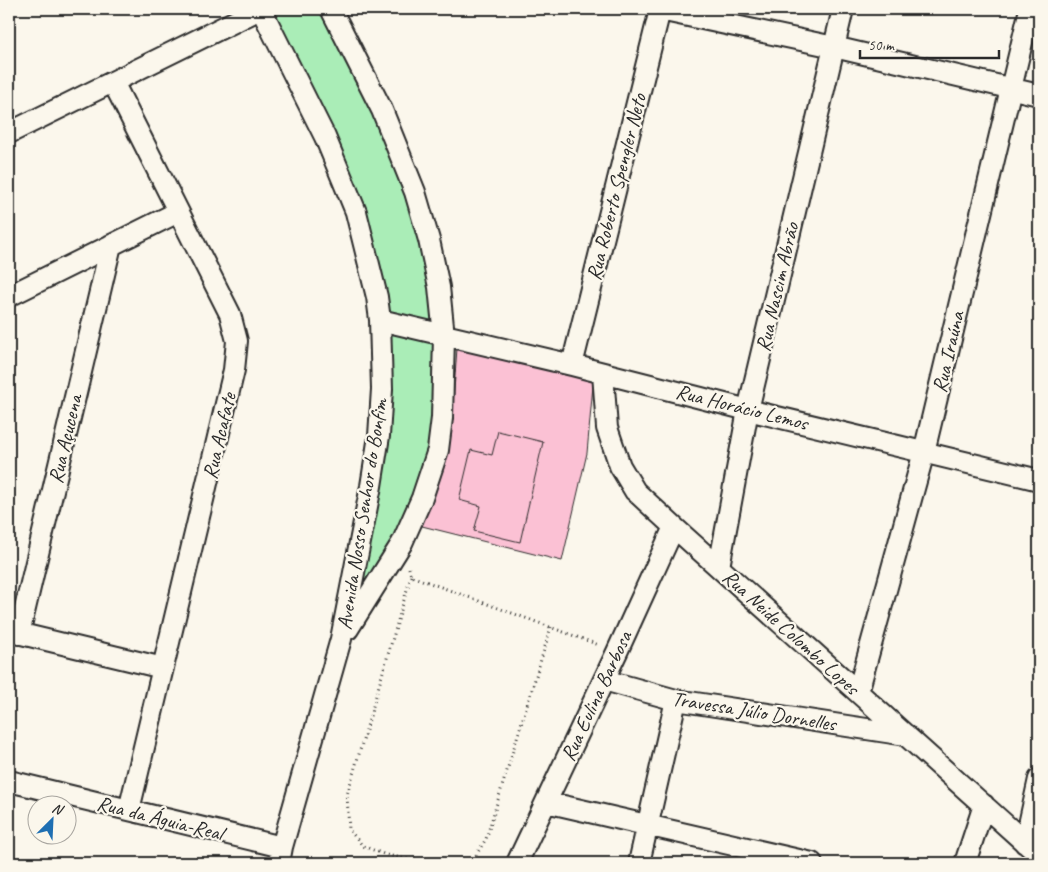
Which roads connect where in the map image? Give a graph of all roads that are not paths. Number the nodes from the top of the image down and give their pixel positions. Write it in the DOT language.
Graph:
graph roads {
  1 [pos="260,9"];
  2 [pos="331,9"];
  3 [pos="843,9"];
  4 [pos="1030,9"];
  5 [pos="660,10"];
  6 [pos="834,47"];
  7 [pos="113,82"];
  8 [pos="1011,88"];
  9 [pos="1039,95"];
  10 [pos="9,133"];
  11 [pos="178,212"];
  12 [pos="111,245"];
  13 [pos="9,296"];
  14 [pos="380,320"];
  15 [pos="444,336"];
  16 [pos="572,365"];
  17 [pos="603,373"];
  18 [pos="748,410"];
  19 [pos="924,452"];
  20 [pos="1039,480"];
  21 [pos="674,527"];
  22 [pos="719,567"];
  23 [pos="14,632"];
  24 [pos="341,639"];
  25 [pos="163,668"];
  26 [pos="604,680"];
  27 [pos="858,692"];
  28 [pos="676,700"];
  29 [pos="906,735"];
  30 [pos="1039,779"];
  31 [pos="9,781"];
  32 [pos="546,802"];
  33 [pos="984,805"];
  34 [pos="129,810"];
  35 [pos="648,825"];
  36 [pos="1032,849"];
  37 [pos="281,855"];
  38 [pos="517,863"];
  39 [pos="639,863"];
  40 [pos="812,863"];
  41 [pos="965,863"];
  1 -- 7 [label="street"];
  1 -- 14 [label="street, Avenida Nosso Senhor do Bonfim"];
  2 -- 15 [label="street, Avenida Nosso Senhor do Bonfim"];
  3 -- 6 [label="street, Rua Nascim Abrão"];
  4 -- 8 [label="street, Rua Iraúna"];
  5 -- 6 [label="street"];
  5 -- 16 [label="street, Rua Roberto Spengler Neto"];
  6 -- 8 [label="street"];
  6 -- 18 [label="street, Rua Nascim Abrão"];
  7 -- 10 [label="street"];
  7 -- 11 [label="street, Rua Acafate"];
  8 -- 9 [label="street"];
  8 -- 19 [label="street, Rua Iraúna"];
  11 -- 12 [label="street"];
  11 -- 25 [label="street, Rua Acafate"];
  12 -- 13 [label="street"];
  12 -- 23 [label="street, Rua Açucena"];
  14 -- 15 [label="street, Rua Horácio Lemos"];
  14 -- 24 [label="street, Avenida Nosso Senhor do Bonfim"];
  15 -- 16 [label="street, Rua Horácio Lemos"];
  15 -- 24 [label="street, Avenida Nosso Senhor do Bonfim"];
  16 -- 17 [label="street, Rua Horácio Lemos"];
  17 -- 18 [label="street, Rua Horácio Lemos"];
  17 -- 21 [label="street, Rua Neide Colombo Lopes"];
  18 -- 19 [label="street, Rua Horácio Lemos"];
  18 -- 22 [label="street, Rua Nascim Abrão"];
  19 -- 20 [label="street, Rua Horácio Lemos"];
  19 -- 27 [label="street, Rua Iraúna"];
  21 -- 22 [label="street, Rua Neide Colombo Lopes"];
  21 -- 26 [label="street, Rua Eulina Barbosa"];
  22 -- 27 [label="street, Rua Neide Colombo Lopes"];
  23 -- 25 [label="street"];
  24 -- 37 [label="street"];
  25 -- 34 [label="street, Rua Acafate"];
  26 -- 28 [label="street, Travessa Júlio Dornelles"];
  26 -- 32 [label="street, Rua Eulina Barbosa"];
  27 -- 29 [label="street, Rua Neide Colombo Lopes"];
  28 -- 29 [label="street, Travessa Júlio Dornelles"];
  28 -- 35 [label="street"];
  29 -- 33 [label="street, Rua Neide Colombo Lopes"];
  30 -- 36 [label="street"];
  31 -- 34 [label="street, Rua da Águia-Real"];
  32 -- 35 [label="street"];
  32 -- 38 [label="street, Rua Eulina Barbosa"];
  33 -- 36 [label="street, Rua Neide Colombo Lopes"];
  33 -- 41 [label="street"];
  34 -- 37 [label="street, Rua da Águia-Real"];
  35 -- 39 [label="street"];
  35 -- 40 [label="street"];
}
